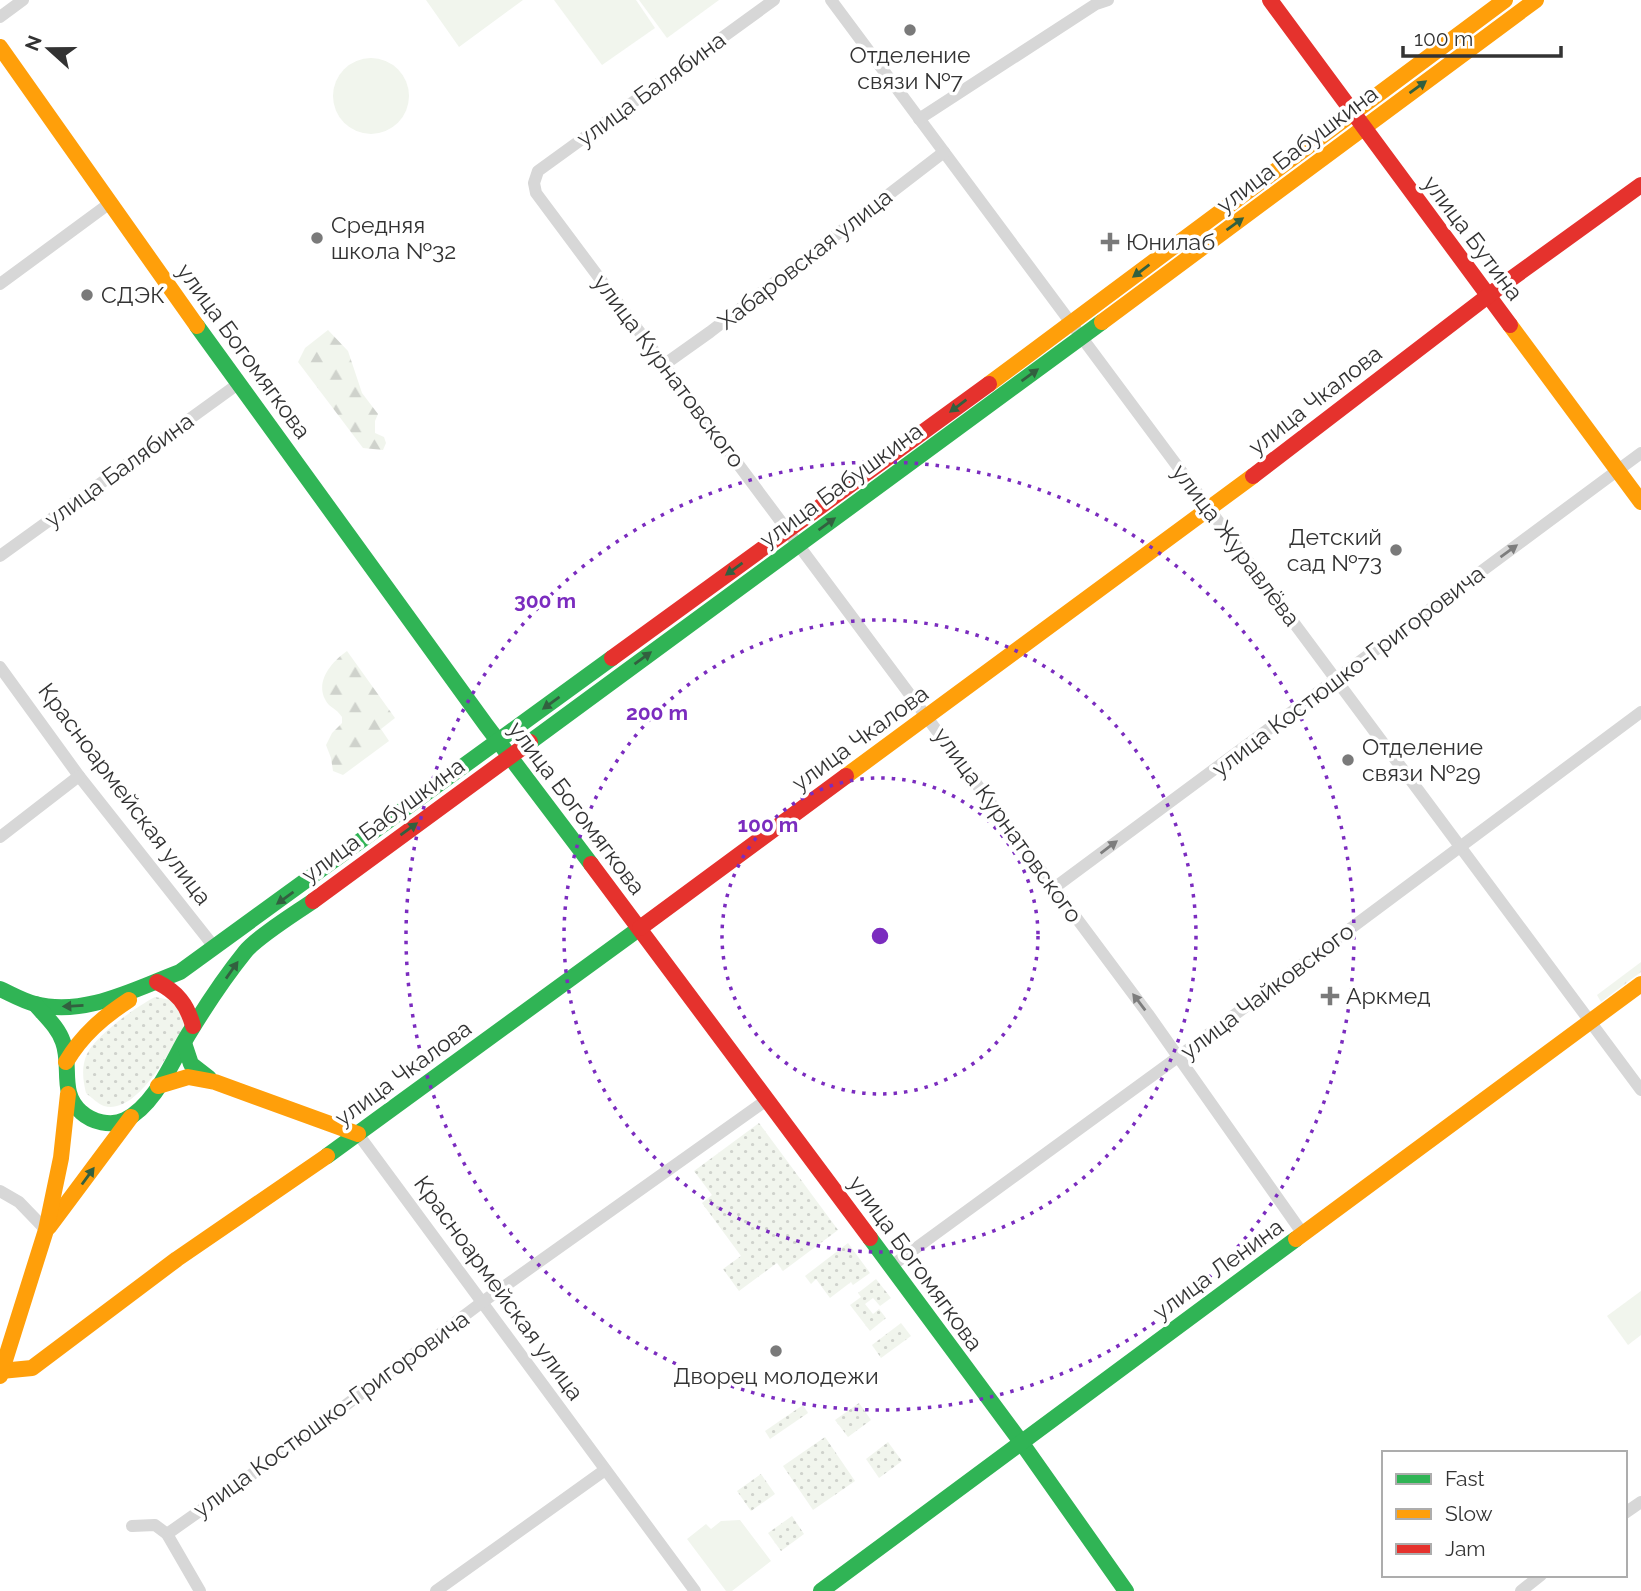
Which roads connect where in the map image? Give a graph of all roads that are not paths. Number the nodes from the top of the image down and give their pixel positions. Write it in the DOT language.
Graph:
graph roads {
  1 [pos="23,0"];
  2 [pos="774,0"];
  3 [pos="831,0"];
  4 [pos="1108,0"];
  5 [pos="1270,0"];
  6 [pos="1505,0"];
  7 [pos="1536,0"];
  8 [pos="0,17"];
  9 [pos="0,47"];
  10 [pos="1352,113"];
  11 [pos="919,118"];
  12 [pos="1363,128"];
  13 [pos="944,152"];
  14 [pos="534,183"];
  15 [pos="1641,185"];
  16 [pos="110,203"];
  17 [pos="0,284"];
  18 [pos="1488,296"];
  19 [pos="1069,324"];
  20 [pos="1082,338"];
  21 [pos="665,364"];
  22 [pos="238,384"];
  23 [pos="1641,453"];
  24 [pos="1618,471"];
  25 [pos="1641,502"];
  26 [pos="1209,509"];
  27 [pos="787,530"];
  28 [pos="798,545"];
  29 [pos="0,556"];
  30 [pos="0,667"];
  31 [pos="1335,679"];
  32 [pos="1641,712"];
  33 [pos="928,717"];
  34 [pos="498,741"];
  35 [pos="508,755"];
  36 [pos="79,776"];
  37 [pos="0,836"];
  38 [pos="1461,847"];
  39 [pos="1054,888"];
  40 [pos="640,927"];
  41 [pos="215,948"];
  42 [pos="157,982"];
  43 [pos="1641,984"];
  44 [pos="0,989"];
  45 [pos="35,1004"];
  46 [pos="1591,1022"];
  47 [pos="193,1026"];
  48 [pos="184,1043"];
  49 [pos="1178,1057"];
  50 [pos="66,1062"];
  51 [pos="215,1082"];
  52 [pos="158,1086"];
  53 [pos="1641,1090"];
  54 [pos="68,1094"];
  55 [pos="768,1100"];
  56 [pos="131,1117"];
  57 [pos="358,1134"];
  58 [pos="0,1191"];
  59 [pos="46,1230"];
  60 [pos="1303,1234"];
  61 [pos="890,1267"];
  62 [pos="481,1303"];
  63 [pos="1,1374"];
  64 [pos="1020,1443"];
  65 [pos="605,1470"];
  66 [pos="132,1526"];
  67 [pos="167,1534"];
  68 [pos="1538,1577"];
  69 [pos="200,1591"];
  70 [pos="436,1591"];
  71 [pos="695,1591"];
  72 [pos="821,1591"];
  73 [pos="1126,1591"];
  74 [pos="1521,1591"];
  1 -- 8 [label="street"];
  2 -- 14 [label="street, улица Балябина"];
  3 -- 11 [label="street, улица Журавлёва"];
  4 -- 11 [label="street"];
  5 -- 10 [label="main road, улица Бутина"];
  6 -- 10 [label="main road, улица Бабушкина"];
  12 -- 7 [label="main road, улица Бабушкина, one-way"];
  9 -- 16 [label="main road, улица Богомягкова"];
  10 -- 12 [label="main road, улица Бутина"];
  10 -- 19 [label="main road, улица Бабушкина, one-way"];
  11 -- 13 [label="street, улица Журавлёва"];
  12 -- 18 [label="main road, улица Бутина"];
  20 -- 12 [label="main road, улица Бабушкина, one-way"];
  13 -- 19 [label="street, улица Журавлёва"];
  13 -- 21 [label="street, Хабаровская улица"];
  14 -- 21 [label="street, улица Курнатовского"];
  15 -- 18 [label="main road, улица Чкалова"];
  16 -- 17 [label="street"];
  16 -- 22 [label="main road, улица Богомягкова"];
  18 -- 24 [label="main road, улица Бутина"];
  18 -- 26 [label="main road, улица Чкалова"];
  19 -- 20 [label="street, улица Журавлёва"];
  19 -- 27 [label="main road, улица Бабушкина, one-way"];
  20 -- 26 [label="street, улица Журавлёва"];
  28 -- 20 [label="main road, улица Бабушкина, one-way"];
  21 -- 27 [label="street, улица Курнатовского"];
  22 -- 29 [label="street, улица Балябина"];
  22 -- 34 [label="main road, улица Богомягкова"];
  23 -- 24 [label="street, улица Костюшко-Григоровича"];
  24 -- 25 [label="main road, улица Бутина"];
  31 -- 24 [label="street, улица Костюшко-Григоровича, one-way"];
  26 -- 31 [label="street, улица Журавлёва"];
  26 -- 33 [label="main road, улица Чкалова"];
  27 -- 28 [label="street, улица Курнатовского"];
  27 -- 34 [label="main road, улица Бабушкина, one-way"];
  28 -- 33 [label="street, улица Курнатовского"];
  35 -- 28 [label="main road, улица Бабушкина, one-way"];
  30 -- 36 [label="street, Красноармейская улица"];
  31 -- 38 [label="street, улица Журавлёва"];
  39 -- 31 [label="street, улица Костюшко-Григоровича, one-way"];
  32 -- 38 [label="street, улица Чайковского"];
  33 -- 39 [label="street, улица Курнатовского"];
  33 -- 40 [label="main road, улица Чкалова"];
  34 -- 35 [label="main road, улица Богомягкова"];
  34 -- 41 [label="main road, улица Бабушкина, one-way"];
  35 -- 40 [label="main road, улица Богомягкова"];
  47 -- 35 [label="main road, улица Бабушкина, one-way"];
  36 -- 37 [label="street"];
  36 -- 41 [label="street, Красноармейская улица"];
  38 -- 46 [label="street, улица Журавлёва"];
  38 -- 49 [label="street, улица Чайковского"];
  49 -- 39 [label="street, улица Курнатовского, one-way"];
  40 -- 55 [label="main road, улица Богомягкова"];
  40 -- 57 [label="main road, улица Чкалова"];
  41 -- 42 [label="main road, улица Бабушкина"];
  42 -- 45 [label="main road, one-way"];
  42 -- 47 [label="main road"];
  42 -- 50 [label="main road"];
  43 -- 46 [label="main road, улица Ленина"];
  44 -- 45 [label="main road"];
  45 -- 50 [label="main road"];
  46 -- 53 [label="street, улица Журавлёва"];
  46 -- 60 [label="main road, улица Ленина"];
  47 -- 48 [label="main road"];
  48 -- 51 [label="main road"];
  48 -- 52 [label="main road"];
  49 -- 60 [label="street, улица Курнатовского"];
  49 -- 61 [label="street, улица Чайковского"];
  50 -- 54 [label="main road"];
  51 -- 52 [label="main road"];
  51 -- 57 [label="main road"];
  52 -- 56 [label="main road"];
  54 -- 56 [label="main road"];
  54 -- 59 [label="main road"];
  55 -- 61 [label="main road, улица Богомягкова"];
  55 -- 62 [label="street, улица Костюшко-Григоровича"];
  59 -- 56 [label="main road, one-way"];
  57 -- 62 [label="street, Красноармейская улица"];
  57 -- 63 [label="main road, улица Чкалова"];
  58 -- 59 [label="street"];
  59 -- 63 [label="main road"];
  60 -- 64 [label="main road, улица Ленина"];
  61 -- 64 [label="main road, улица Богомягкова"];
  62 -- 65 [label="street, Красноармейская улица"];
  62 -- 67 [label="street, улица Костюшко-Григоровича"];
  64 -- 72 [label="main road, улица Ленина"];
  64 -- 73 [label="main road, улица Богомягкова"];
  65 -- 70 [label="street"];
  65 -- 71 [label="street, Красноармейская улица"];
  66 -- 67 [label="street"];
  67 -- 69 [label="street"];
  68 -- 74 [label="street"];
}
